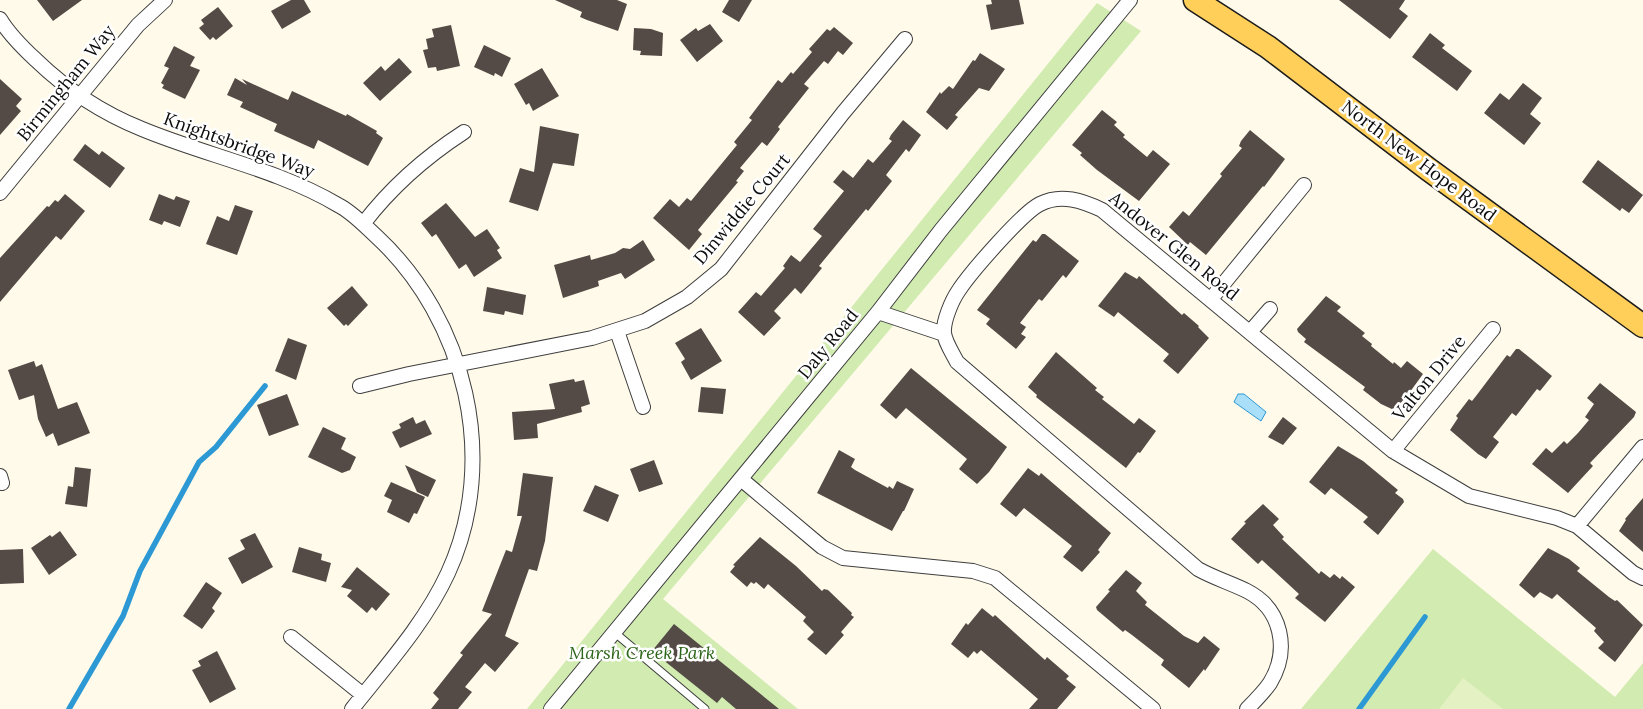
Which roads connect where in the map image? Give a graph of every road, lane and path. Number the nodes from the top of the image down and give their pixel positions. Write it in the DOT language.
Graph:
graph roads {
  1 [pos="166,0"];
  2 [pos="1130,0"];
  3 [pos="1195,0"];
  4 [pos="0,19"];
  5 [pos="905,39"];
  6 [pos="81,96"];
  7 [pos="464,132"];
  8 [pos="1304,185"];
  9 [pos="0,193"];
  10 [pos="363,224"];
  11 [pos="1211,299"];
  12 [pos="1270,309"];
  13 [pos="878,312"];
  14 [pos="1642,326"];
  15 [pos="1493,329"];
  16 [pos="617,331"];
  17 [pos="1250,332"];
  18 [pos="944,334"];
  19 [pos="458,366"];
  20 [pos="360,386"];
  21 [pos="643,408"];
  22 [pos="1643,447"];
  23 [pos="1393,451"];
  24 [pos="741,479"];
  25 [pos="1577,526"];
  26 [pos="1643,578"];
  27 [pos="614,632"];
  28 [pos="291,637"];
  29 [pos="363,695"];
  30 [pos="352,709"];
  31 [pos="551,709"];
  32 [pos="704,709"];
  33 [pos="1153,709"];
  34 [pos="1247,709"];
  1 -- 6 [label="street, Birmingham Way"];
  2 -- 13 [label="street, Daly Road"];
  3 -- 14 [label="main road, North New Hope Road"];
  4 -- 6 [label="street, Knightsbridge Way"];
  5 -- 16 [label="street, Dinwiddie Court"];
  6 -- 9 [label="street, Birmingham Way"];
  6 -- 10 [label="street, Knightsbridge Way"];
  7 -- 10 [label="street"];
  8 -- 11 [label="street"];
  10 -- 19 [label="street, Knightsbridge Way"];
  11 -- 17 [label="street, Andover Glen Road"];
  11 -- 18 [label="street, Andover Glen Road"];
  12 -- 17 [label="street"];
  13 -- 18 [label="street"];
  13 -- 24 [label="street, Daly Road"];
  15 -- 23 [label="street, Valton Drive"];
  16 -- 19 [label="street, Dinwiddie Court"];
  16 -- 21 [label="street"];
  17 -- 23 [label="street, Andover Glen Road"];
  18 -- 34 [label="street"];
  19 -- 20 [label="street, Dinwiddie Court"];
  19 -- 29 [label="street, Knightsbridge Way"];
  22 -- 25 [label="street"];
  23 -- 25 [label="street, Andover Glen Road"];
  24 -- 27 [label="street, Daly Road"];
  24 -- 33 [label="street"];
  25 -- 26 [label="street, Andover Glen Road"];
  27 -- 31 [label="street, Daly Road"];
  27 -- 32 [label="lane"];
  28 -- 29 [label="street"];
  29 -- 30 [label="street, Knightsbridge Way"];
}
